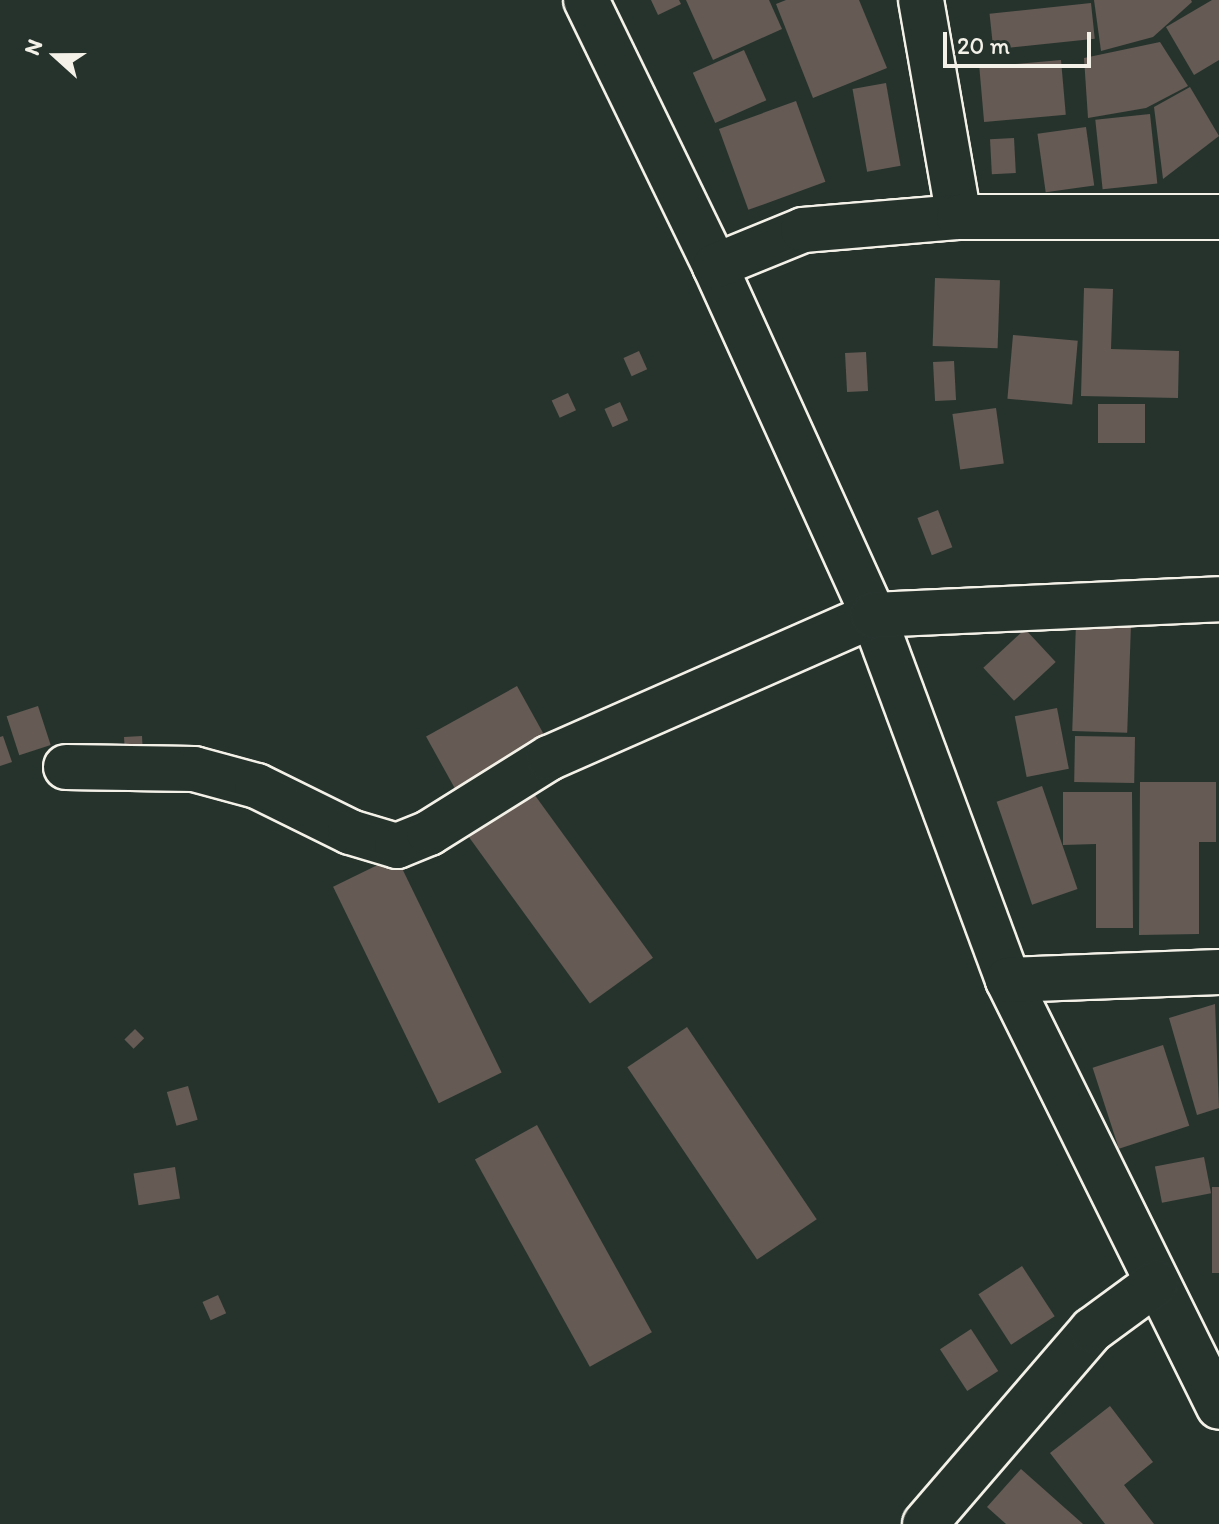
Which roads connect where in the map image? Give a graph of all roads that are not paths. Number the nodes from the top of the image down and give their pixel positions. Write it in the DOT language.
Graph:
graph roads {
  1 [pos="586,0"];
  2 [pos="921,0"];
  3 [pos="959,217"];
  4 [pos="1219,217"];
  5 [pos="715,266"];
  6 [pos="1219,599"];
  7 [pos="873,615"];
  8 [pos="66,767"];
  9 [pos="1219,972"];
  10 [pos="1008,980"];
  11 [pos="1156,1283"];
  12 [pos="1212,1382"];
  13 [pos="925,1524"];
  1 -- 5 [label="street"];
  2 -- 3 [label="street"];
  3 -- 4 [label="street"];
  3 -- 5 [label="street"];
  5 -- 7 [label="street"];
  6 -- 7 [label="street"];
  7 -- 8 [label="street"];
  7 -- 10 [label="street"];
  9 -- 10 [label="street"];
  10 -- 11 [label="street"];
  11 -- 12 [label="street"];
  11 -- 13 [label="street"];
}
